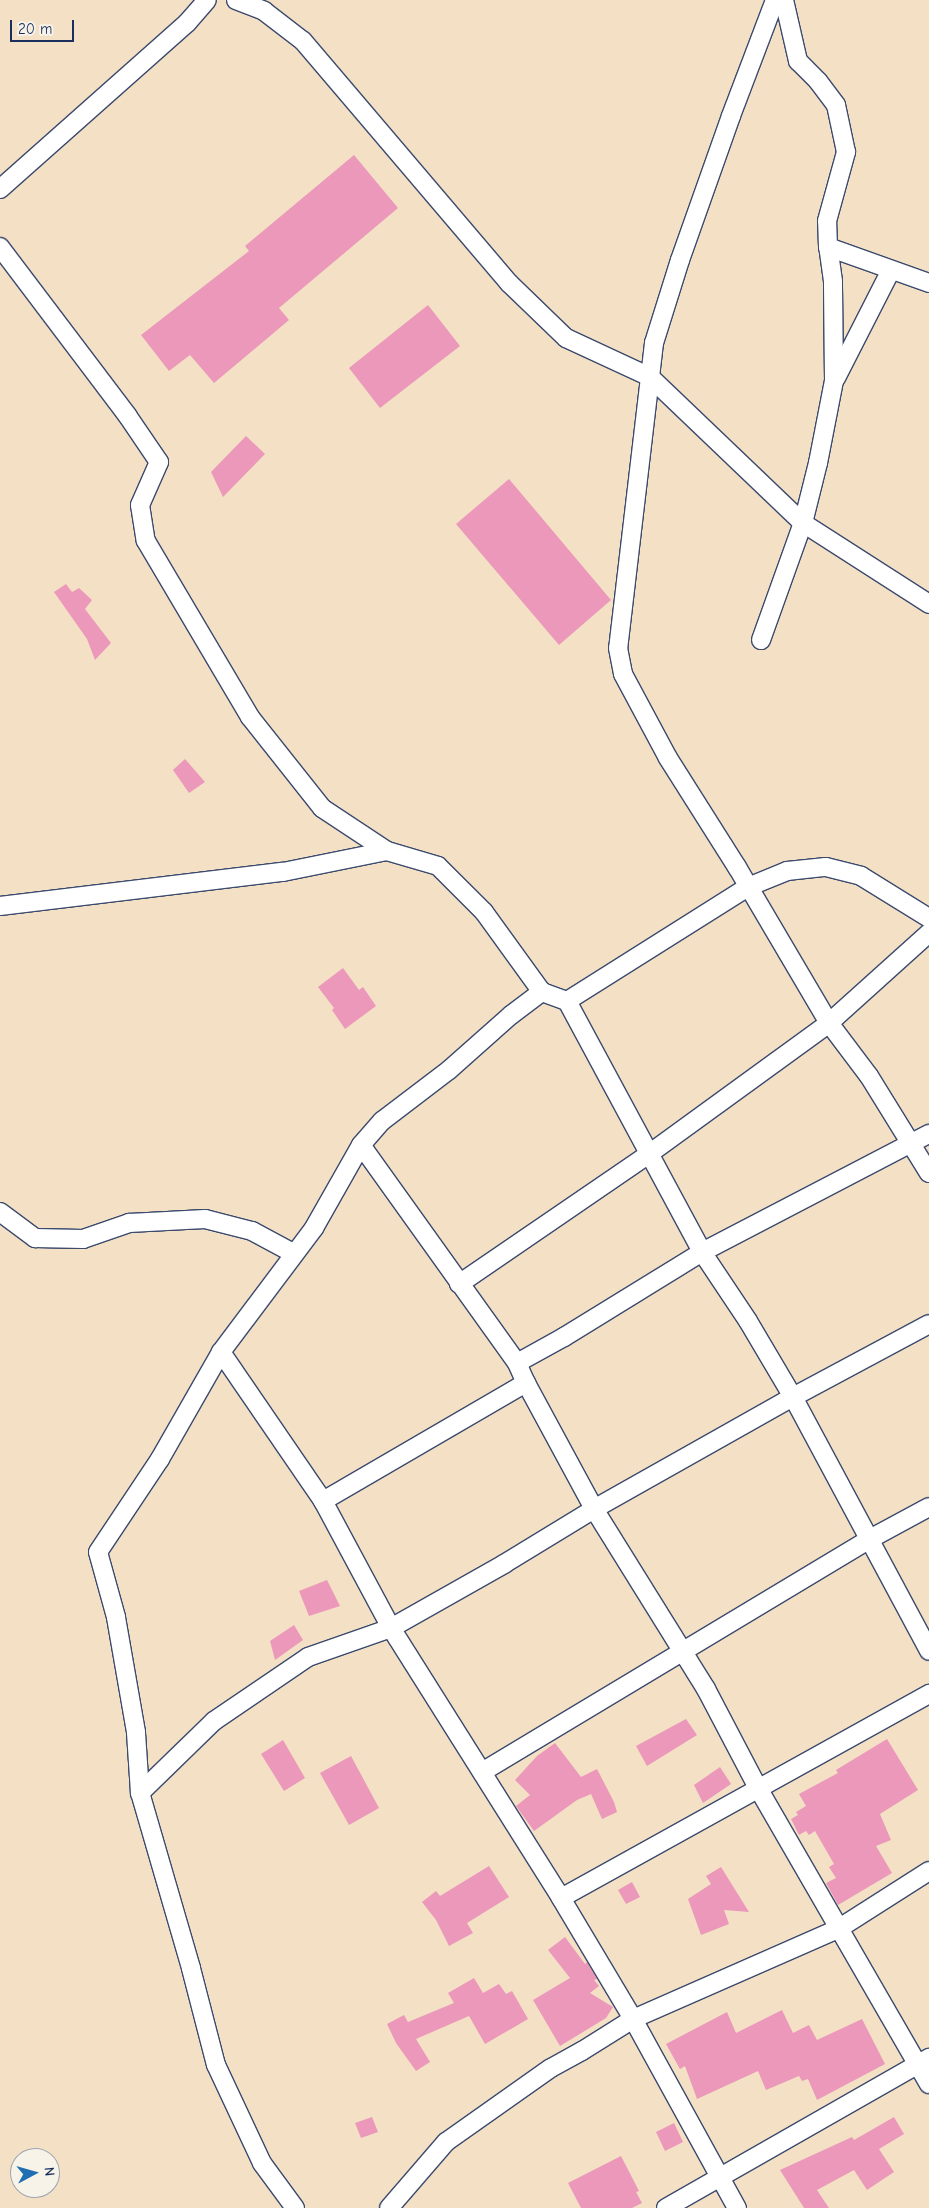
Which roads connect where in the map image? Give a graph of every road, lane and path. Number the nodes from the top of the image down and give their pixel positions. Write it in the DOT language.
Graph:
graph roads {
  1 [pos="207,0"];
  2 [pos="236,0"];
  3 [pos="775,0"];
  4 [pos="784,0"];
  5 [pos="0,189"];
  6 [pos="0,247"];
  7 [pos="828,247"];
  8 [pos="891,270"];
  9 [pos="929,283"];
  10 [pos="650,378"];
  11 [pos="834,381"];
  12 [pos="803,523"];
  13 [pos="929,604"];
  14 [pos="761,640"];
  15 [pos="387,851"];
  16 [pos="748,887"];
  17 [pos="0,906"];
  18 [pos="929,918"];
  19 [pos="929,934"];
  20 [pos="542,992"];
  21 [pos="567,1001"];
  22 [pos="829,1023"];
  23 [pos="929,1134"];
  24 [pos="912,1144"];
  25 [pos="361,1145"];
  26 [pos="650,1154"];
  27 [pos="929,1173"];
  28 [pos="0,1212"];
  29 [pos="702,1252"];
  30 [pos="293,1253"];
  31 [pos="459,1284"];
  32 [pos="929,1324"];
  33 [pos="221,1352"];
  34 [pos="518,1363"];
  35 [pos="526,1383"];
  36 [pos="793,1397"];
  37 [pos="323,1501"];
  38 [pos="929,1507"];
  39 [pos="594,1509"];
  40 [pos="868,1540"];
  41 [pos="391,1628"];
  42 [pos="929,1651"];
  43 [pos="682,1653"];
  44 [pos="929,1694"];
  45 [pos="482,1772"];
  46 [pos="758,1788"];
  47 [pos="140,1793"];
  48 [pos="929,1871"];
  49 [pos="561,1898"];
  50 [pos="838,1929"];
  51 [pos="633,2019"];
  52 [pos="923,2061"];
  53 [pos="929,2084"];
  54 [pos="721,2179"];
  55 [pos="295,2208"];
  56 [pos="389,2208"];
  57 [pos="666,2208"];
  58 [pos="737,2208"];
  1 -- 5 [label="street"];
  2 -- 10 [label="street"];
  3 -- 10 [label="street"];
  4 -- 7 [label="street"];
  6 -- 15 [label="street"];
  7 -- 8 [label="street"];
  7 -- 11 [label="street"];
  8 -- 9 [label="street"];
  8 -- 11 [label="street"];
  10 -- 12 [label="street"];
  10 -- 16 [label="street"];
  11 -- 12 [label="street"];
  12 -- 13 [label="street"];
  12 -- 14 [label="street"];
  15 -- 17 [label="street"];
  15 -- 20 [label="street"];
  16 -- 18 [label="street"];
  16 -- 21 [label="street"];
  16 -- 22 [label="street"];
  19 -- 22 [label="street"];
  20 -- 21 [label="street"];
  20 -- 25 [label="street"];
  21 -- 26 [label="street"];
  22 -- 24 [label="street"];
  22 -- 26 [label="street"];
  23 -- 24 [label="street"];
  24 -- 27 [label="street"];
  24 -- 29 [label="street"];
  25 -- 30 [label="street"];
  25 -- 31 [label="street"];
  26 -- 29 [label="street"];
  26 -- 31 [label="street"];
  28 -- 30 [label="street"];
  29 -- 34 [label="street"];
  29 -- 36 [label="street"];
  30 -- 33 [label="street"];
  31 -- 34 [label="street"];
  32 -- 36 [label="street"];
  33 -- 37 [label="street"];
  33 -- 47 [label="street"];
  34 -- 35 [label="street"];
  35 -- 37 [label="street"];
  35 -- 39 [label="street"];
  36 -- 39 [label="street"];
  36 -- 40 [label="street"];
  37 -- 41 [label="street"];
  38 -- 40 [label="street"];
  39 -- 41 [label="street"];
  39 -- 43 [label="street"];
  40 -- 42 [label="street"];
  40 -- 43 [label="street"];
  41 -- 45 [label="street"];
  41 -- 47 [label="street"];
  43 -- 45 [label="street"];
  43 -- 46 [label="street"];
  44 -- 46 [label="street"];
  45 -- 49 [label="street"];
  46 -- 49 [label="street"];
  46 -- 50 [label="street"];
  47 -- 55 [label="street"];
  48 -- 50 [label="street"];
  49 -- 51 [label="street"];
  50 -- 51 [label="street"];
  50 -- 52 [label="street"];
  51 -- 54 [label="street"];
  51 -- 56 [label="street"];
  52 -- 53 [label="street"];
  52 -- 54 [label="street"];
  54 -- 57 [label="street"];
  54 -- 58 [label="street"];
}
